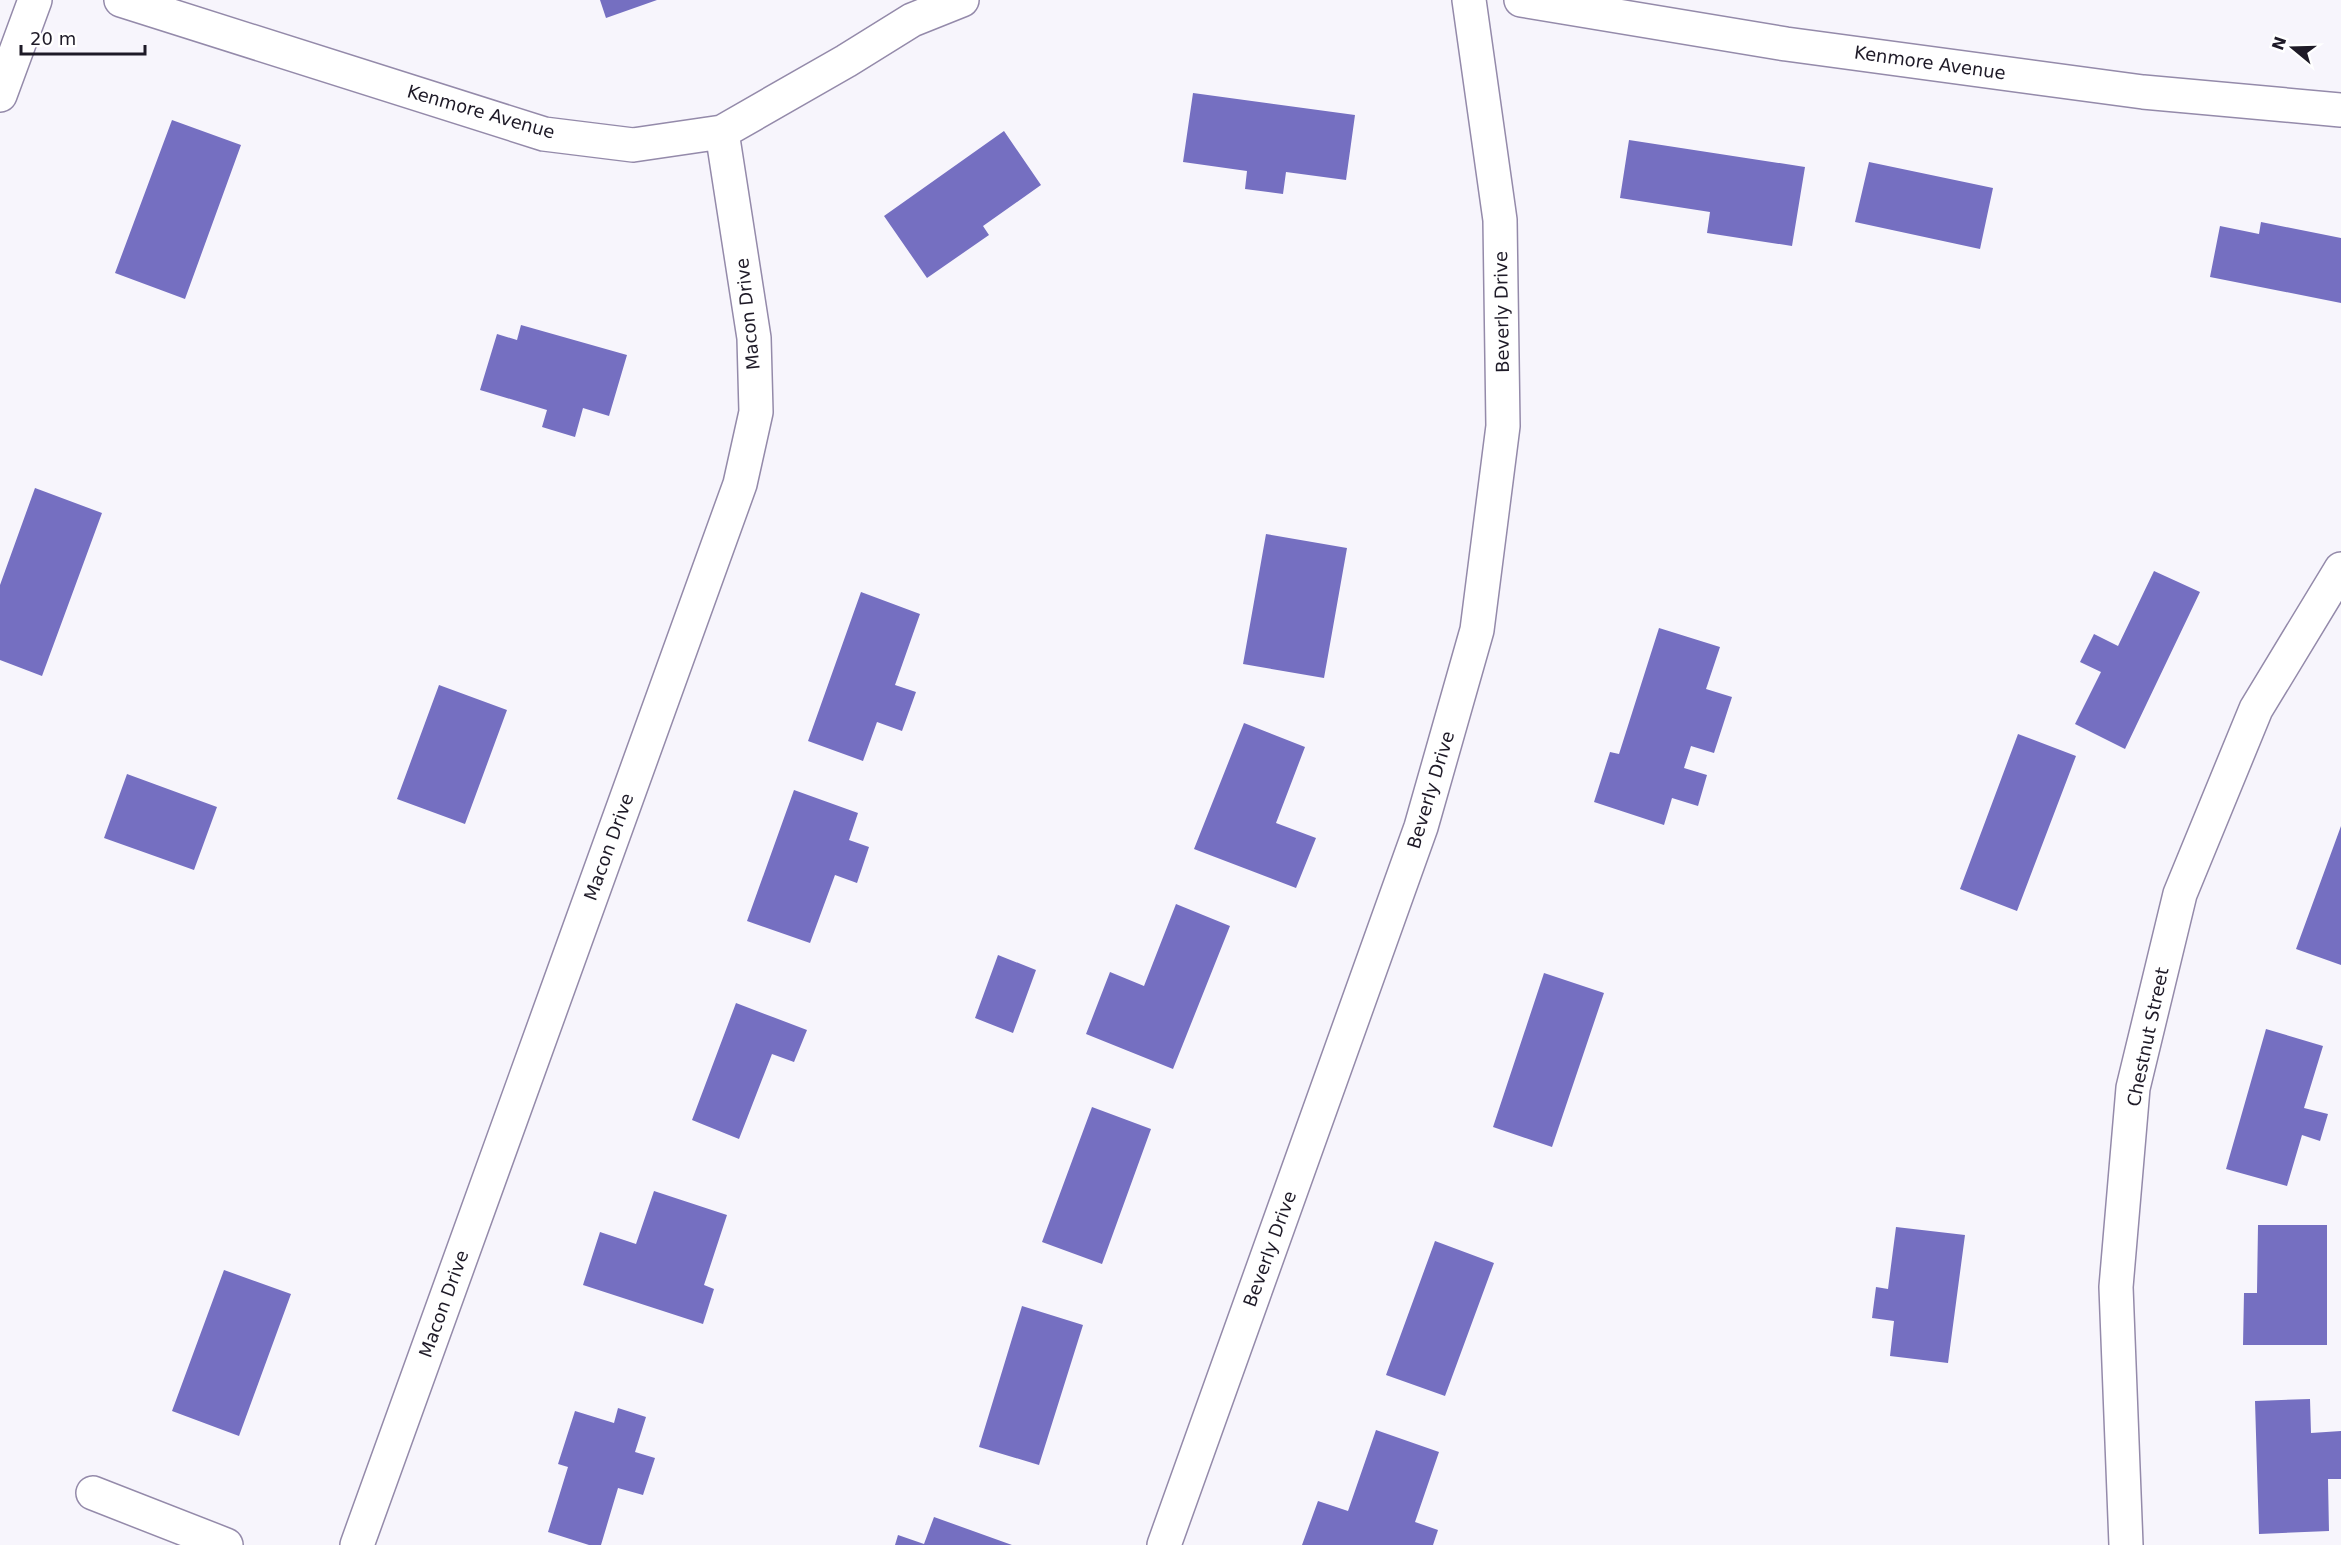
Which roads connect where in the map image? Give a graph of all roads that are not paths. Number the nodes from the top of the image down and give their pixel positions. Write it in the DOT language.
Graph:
graph roads {
  1 [pos="35,0"];
  2 [pos="121,0"];
  3 [pos="962,0"];
  4 [pos="1469,0"];
  5 [pos="1521,0"];
  6 [pos="0,95"];
  7 [pos="2341,110"];
  8 [pos="722,132"];
  9 [pos="2341,570"];
  10 [pos="93,1493"];
  11 [pos="226,1545"];
  12 [pos="357,1545"];
  13 [pos="1164,1545"];
  14 [pos="2126,1545"];
  1 -- 6 [label="street"];
  2 -- 8 [label="street, Kenmore Avenue"];
  3 -- 8 [label="street, Kenmore Avenue"];
  4 -- 13 [label="street, Beverly Drive"];
  5 -- 7 [label="street, Kenmore Avenue"];
  8 -- 12 [label="street, Macon Drive"];
  9 -- 14 [label="street, Chestnut Street"];
  10 -- 11 [label="street"];
}
